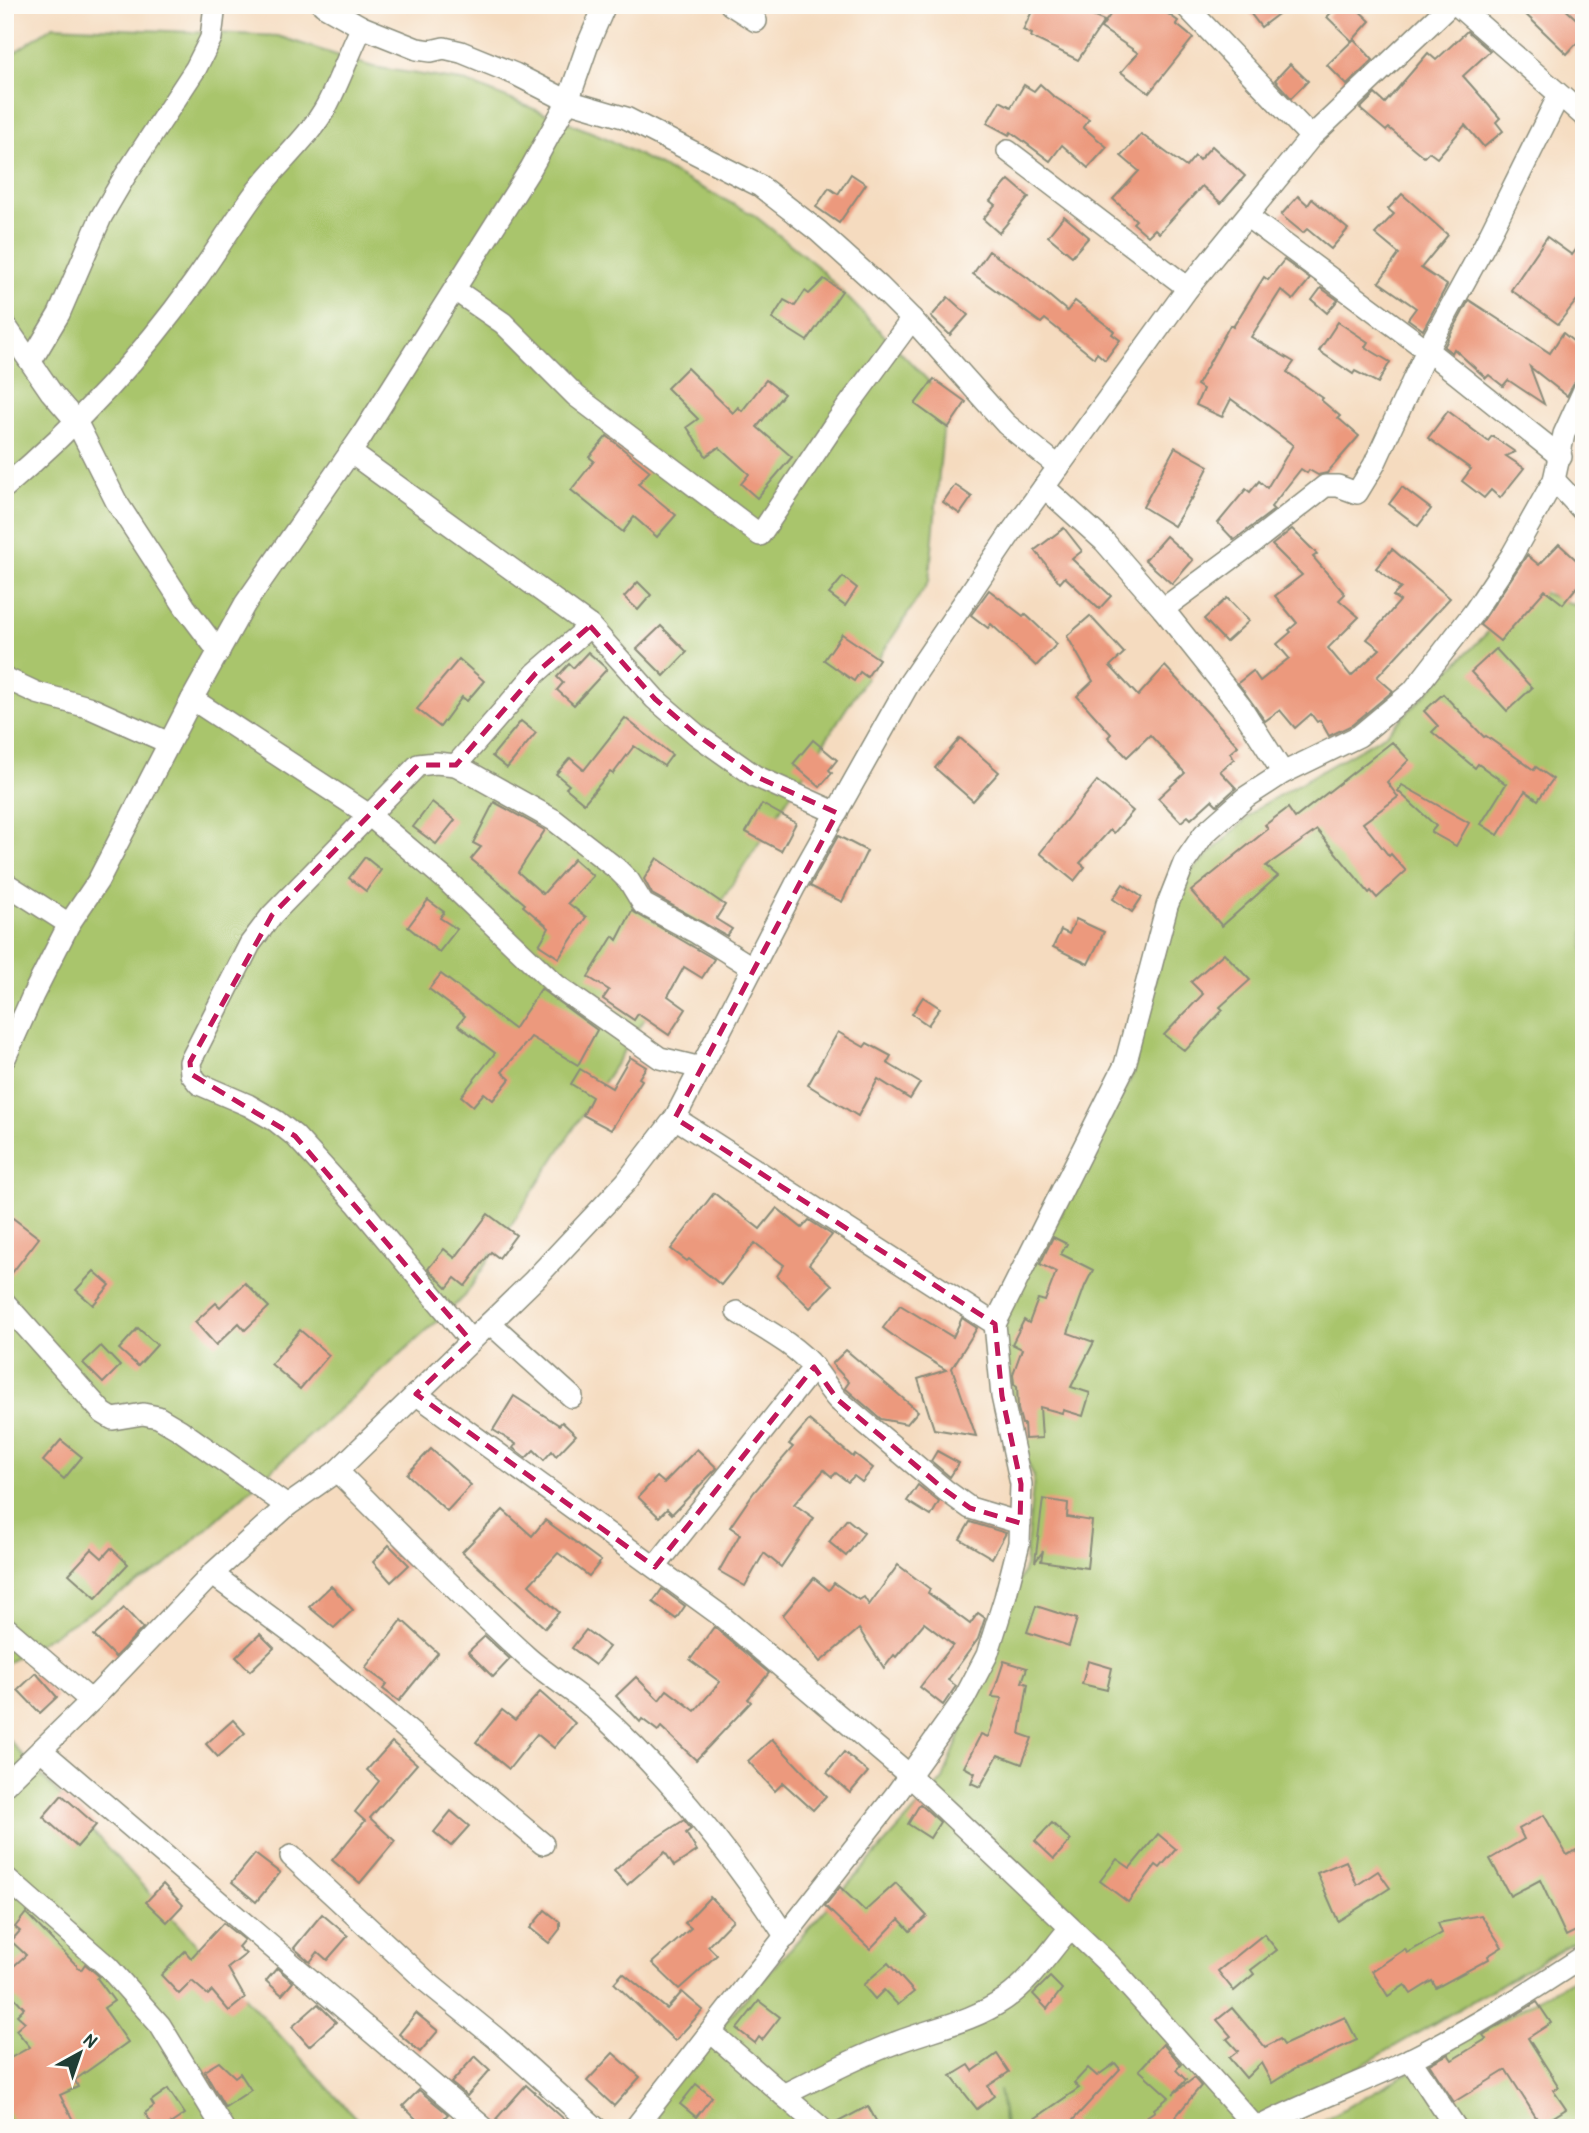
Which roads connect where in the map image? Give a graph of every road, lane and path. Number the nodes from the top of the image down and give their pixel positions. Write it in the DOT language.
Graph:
graph roads {
  1 [pos="215,5"];
  2 [pos="323,5"];
  3 [pos="605,5"];
  4 [pos="731,5"];
  5 [pos="1185,5"];
  6 [pos="1450,5"];
  7 [pos="1457,5"];
  8 [pos="756,21"];
  9 [pos="362,27"];
  10 [pos="1559,95"];
  11 [pos="568,101"];
  12 [pos="1584,116"];
  13 [pos="1311,137"];
  14 [pos="1009,151"];
  15 [pos="1248,217"];
  16 [pos="1188,288"];
  17 [pos="455,290"];
  18 [pos="912,319"];
  19 [pos="5,325"];
  20 [pos="1427,350"];
  21 [pos="31,361"];
  22 [pos="1584,390"];
  23 [pos="76,421"];
  24 [pos="350,452"];
  25 [pos="1560,457"];
  26 [pos="1059,467"];
  27 [pos="1554,480"];
  28 [pos="5,487"];
  29 [pos="1044,487"];
  30 [pos="1584,512"];
  31 [pos="1163,609"];
  32 [pos="590,626"];
  33 [pos="219,652"];
  34 [pos="5,678"];
  35 [pos="191,699"];
  36 [pos="169,743"];
  37 [pos="456,765"];
  38 [pos="1283,773"];
  39 [pos="837,813"];
  40 [pos="369,815"];
  41 [pos="5,883"];
  42 [pos="69,923"];
  43 [pos="752,968"];
  44 [pos="5,1058"];
  45 [pos="701,1068"];
  46 [pos="675,1118"];
  47 [pos="5,1303"];
  48 [pos="737,1312"];
  49 [pos="490,1323"];
  50 [pos="995,1324"];
  51 [pos="471,1341"];
  52 [pos="814,1367"];
  53 [pos="416,1394"];
  54 [pos="572,1397"];
  55 [pos="337,1471"];
  56 [pos="287,1506"];
  57 [pos="1020,1523"];
  58 [pos="655,1567"];
  59 [pos="212,1574"];
  60 [pos="5,1627"];
  61 [pos="90,1701"];
  62 [pos="41,1749"];
  63 [pos="909,1775"];
  64 [pos="5,1785"];
  65 [pos="543,1844"];
  66 [pos="291,1856"];
  67 [pos="5,1877"];
  68 [pos="1070,1928"];
  69 [pos="786,1937"];
  70 [pos="1584,1956"];
  71 [pos="711,2032"];
  72 [pos="1410,2059"];
  73 [pos="783,2095"];
  74 [pos="223,2128"];
  75 [pos="484,2128"];
  76 [pos="596,2128"];
  77 [pos="635,2128"];
  78 [pos="821,2128"];
  79 [pos="1256,2128"];
  80 [pos="1456,2128"];
  1 -- 21 [label="street"];
  2 -- 9 [label="street"];
  3 -- 11 [label="street"];
  4 -- 8 [label="street"];
  5 -- 13 [label="street"];
  6 -- 13 [label="street"];
  7 -- 10 [label="street"];
  9 -- 11 [label="street"];
  9 -- 23 [label="street"];
  10 -- 12 [label="street"];
  10 -- 20 [label="street"];
  11 -- 17 [label="street"];
  11 -- 18 [label="street"];
  13 -- 15 [label="street"];
  14 -- 16 [label="street"];
  15 -- 16 [label="street"];
  15 -- 20 [label="street"];
  16 -- 26 [label="street"];
  17 -- 18 [label="street"];
  17 -- 24 [label="street"];
  18 -- 26 [label="street"];
  19 -- 21 [label="street"];
  20 -- 25 [label="street"];
  20 -- 31 [label="street"];
  21 -- 23 [label="street"];
  22 -- 25 [label="street"];
  23 -- 28 [label="street"];
  23 -- 33 [label="street"];
  24 -- 32 [label="street"];
  24 -- 33 [label="street"];
  25 -- 27 [label="street"];
  26 -- 29 [label="street"];
  27 -- 30 [label="street"];
  27 -- 38 [label="street"];
  29 -- 31 [label="street"];
  29 -- 39 [label="street"];
  31 -- 38 [label="street"];
  32 -- 37 [label="street"];
  32 -- 39 [label="street"];
  33 -- 35 [label="street"];
  34 -- 36 [label="street"];
  35 -- 36 [label="street"];
  35 -- 40 [label="street"];
  36 -- 42 [label="street"];
  37 -- 40 [label="street"];
  37 -- 43 [label="street"];
  38 -- 50 [label="street"];
  39 -- 43 [label="street"];
  40 -- 45 [label="street"];
  40 -- 51 [label="street"];
  41 -- 42 [label="street"];
  42 -- 44 [label="street"];
  43 -- 45 [label="street"];
  45 -- 46 [label="street"];
  46 -- 49 [label="street"];
  46 -- 50 [label="street"];
  47 -- 56 [label="street"];
  48 -- 52 [label="street"];
  49 -- 51 [label="street"];
  49 -- 54 [label="street"];
  50 -- 57 [label="street"];
  51 -- 53 [label="street"];
  52 -- 57 [label="street"];
  52 -- 58 [label="street"];
  53 -- 55 [label="street"];
  53 -- 58 [label="street"];
  55 -- 56 [label="street"];
  55 -- 69 [label="street"];
  56 -- 59 [label="street"];
  57 -- 63 [label="street"];
  58 -- 63 [label="street"];
  59 -- 61 [label="street"];
  59 -- 65 [label="street"];
  60 -- 61 [label="street"];
  61 -- 62 [label="street"];
  62 -- 64 [label="street"];
  62 -- 75 [label="street"];
  63 -- 68 [label="street"];
  63 -- 69 [label="street"];
  66 -- 76 [label="street"];
  67 -- 74 [label="street"];
  68 -- 73 [label="street"];
  68 -- 79 [label="street"];
  69 -- 71 [label="street"];
  70 -- 72 [label="street"];
  71 -- 73 [label="street"];
  71 -- 77 [label="street"];
  72 -- 79 [label="street"];
  72 -- 80 [label="street"];
  73 -- 78 [label="street"];
}
